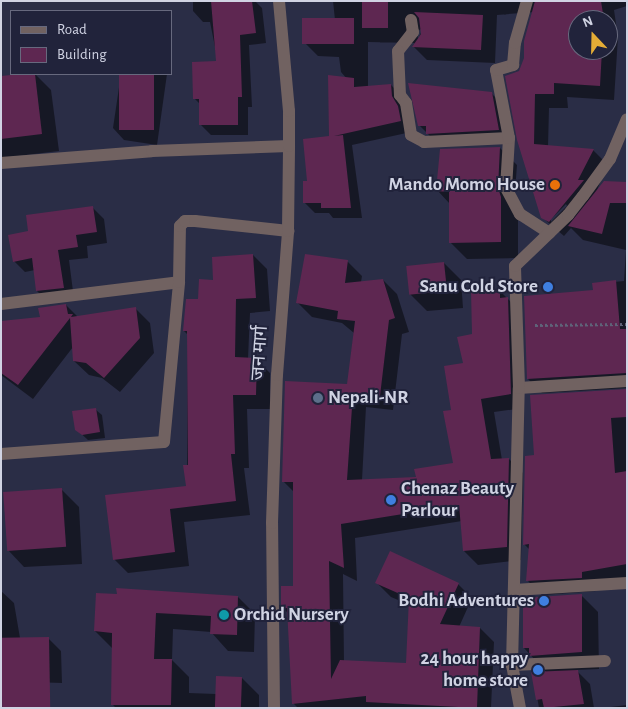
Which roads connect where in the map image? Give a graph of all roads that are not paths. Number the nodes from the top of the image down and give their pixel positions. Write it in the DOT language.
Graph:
graph roads {
  1 [pos="279,1"];
  2 [pos="527,1"];
  3 [pos="410,20"];
  4 [pos="627,119"];
  5 [pos="509,138"];
  6 [pos="289,146"];
  7 [pos="1,163"];
  8 [pos="288,231"];
  9 [pos="549,233"];
  10 [pos="179,282"];
  11 [pos="1,304"];
  12 [pos="627,381"];
  13 [pos="519,388"];
  14 [pos="1,454"];
  15 [pos="627,583"];
  16 [pos="514,590"];
  17 [pos="605,661"];
  18 [pos="512,665"];
  19 [pos="274,708"];
  20 [pos="520,708"];
  1 -- 6 [label="street, जन मार्ग"];
  2 -- 5 [label="street"];
  3 -- 5 [label="street"];
  4 -- 9 [label="street"];
  5 -- 9 [label="street"];
  6 -- 7 [label="street"];
  6 -- 8 [label="street, जन मार्ग"];
  8 -- 10 [label="street"];
  8 -- 19 [label="street, जन मार्ग"];
  9 -- 13 [label="street"];
  10 -- 11 [label="street"];
  10 -- 14 [label="street"];
  12 -- 13 [label="street"];
  13 -- 16 [label="street"];
  15 -- 16 [label="street"];
  16 -- 18 [label="street"];
  17 -- 18 [label="street"];
  18 -- 20 [label="street"];
}
